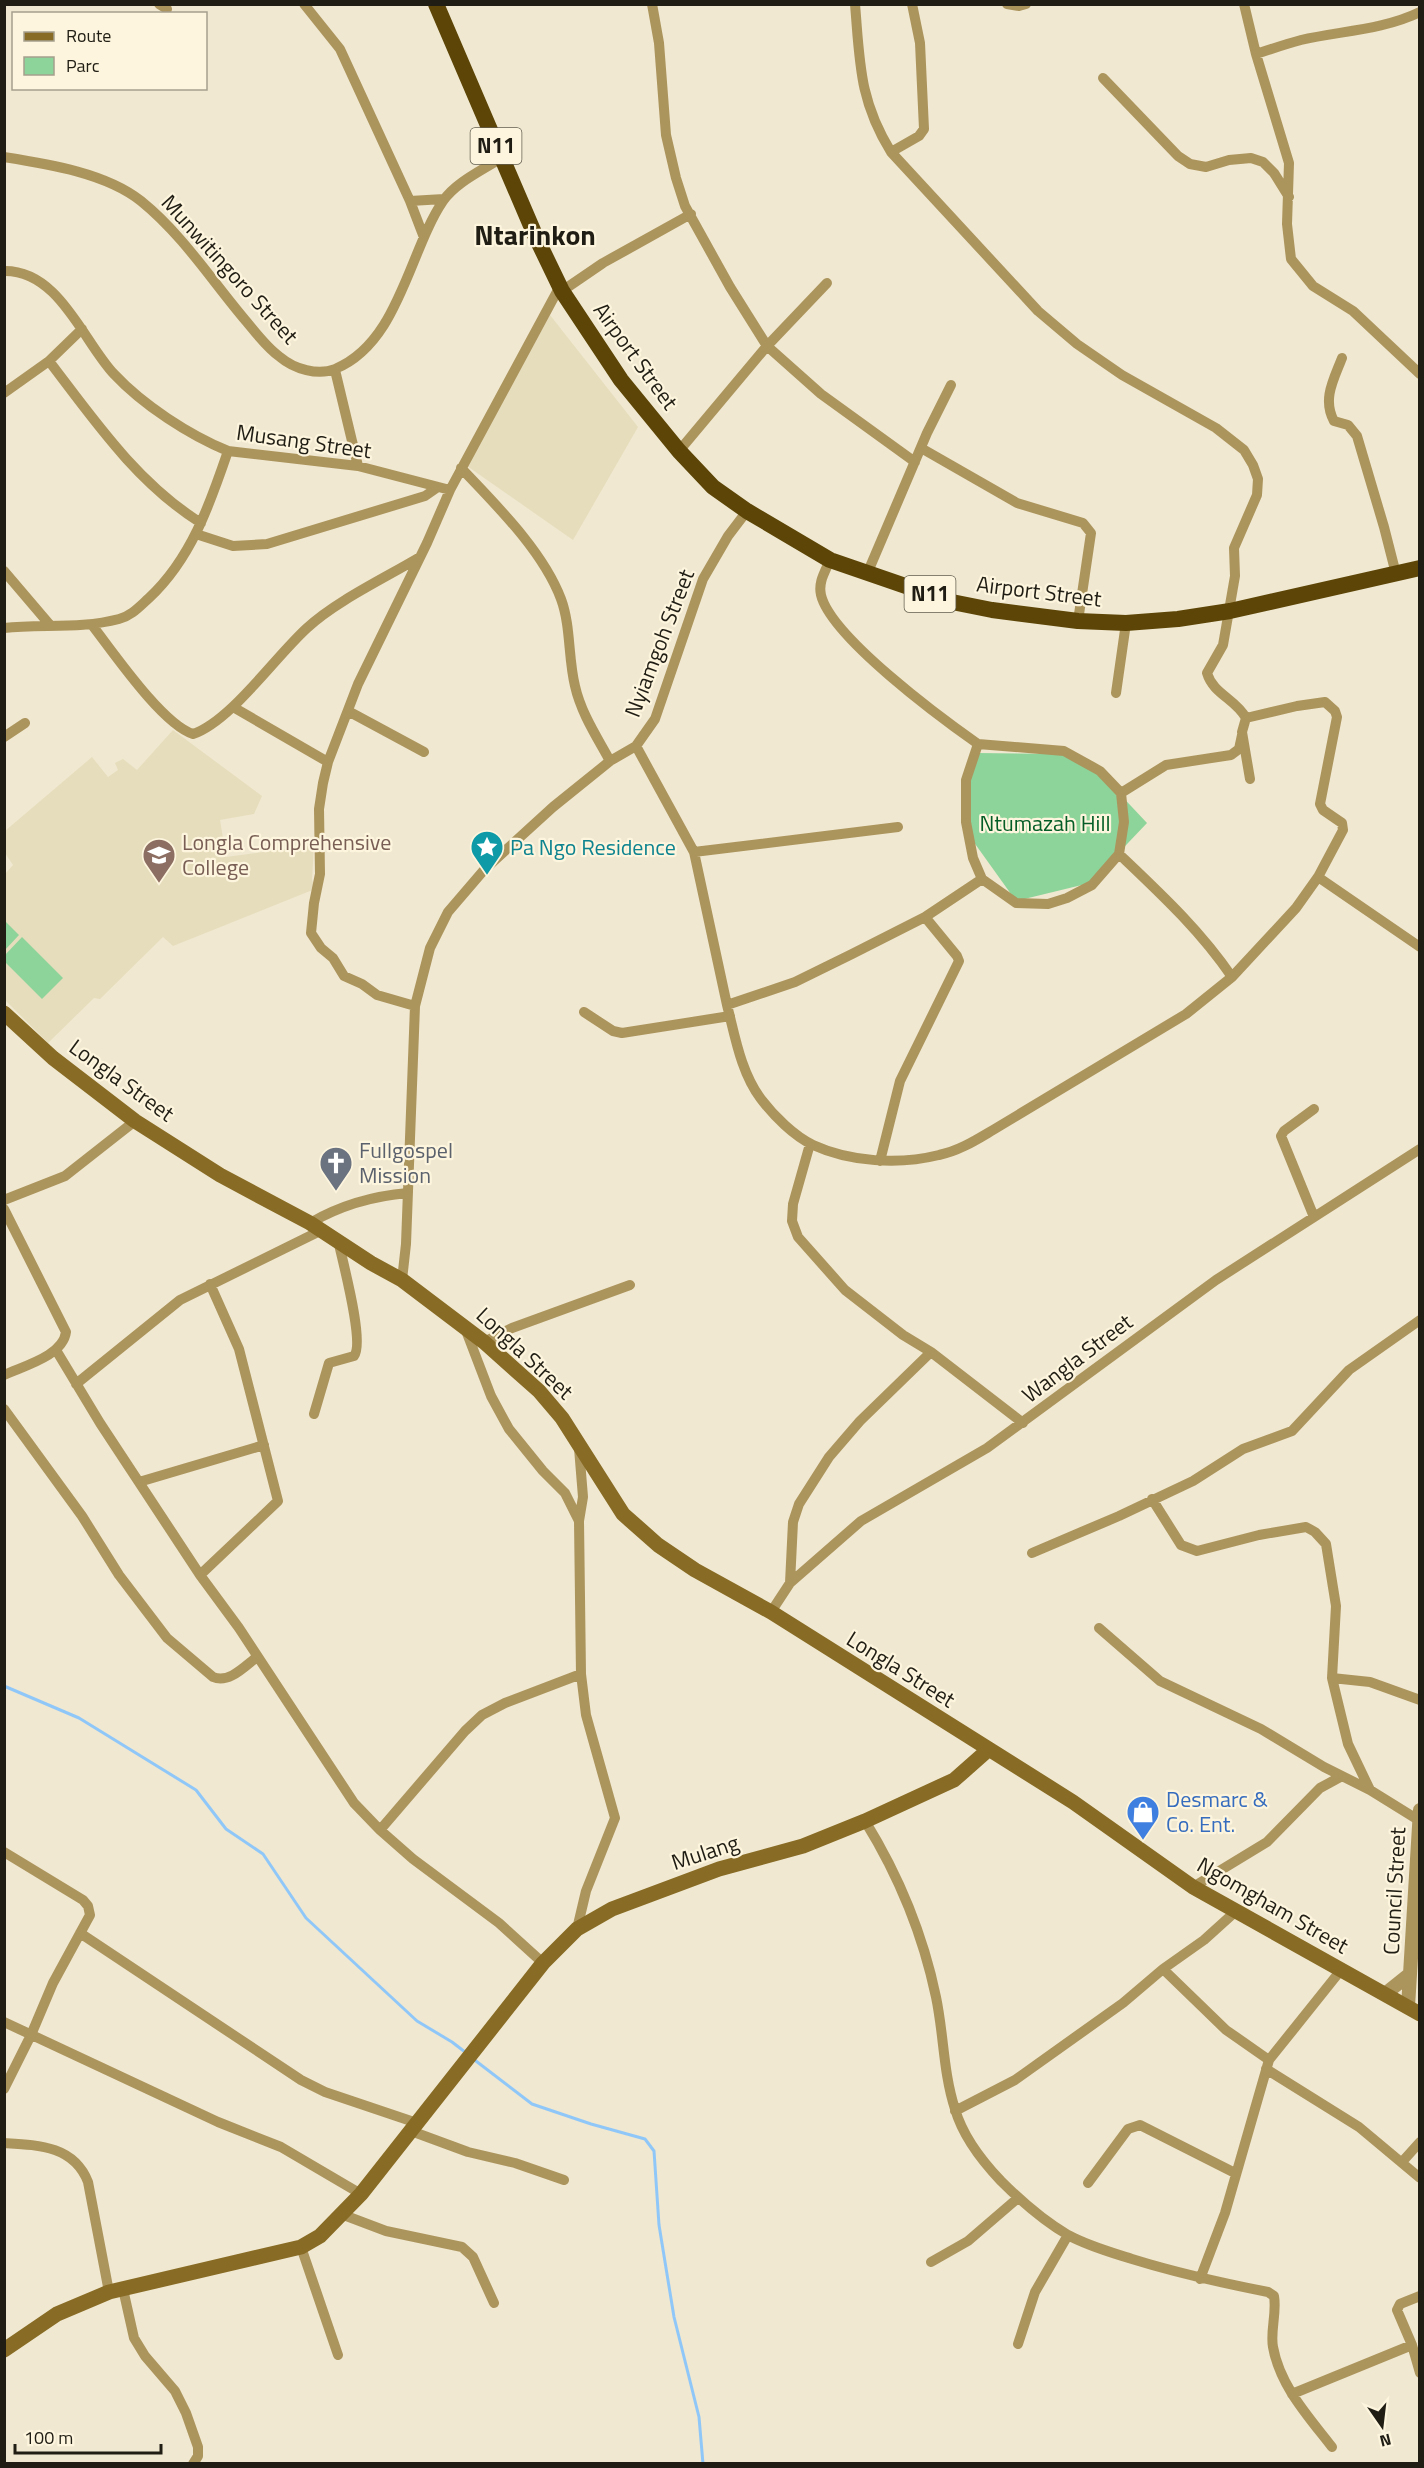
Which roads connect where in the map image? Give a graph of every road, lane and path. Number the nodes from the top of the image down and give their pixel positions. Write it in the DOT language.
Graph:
graph roads {
  1 [pos="304,4"];
  2 [pos="436,4"];
  3 [pos="652,4"];
  4 [pos="855,4"];
  5 [pos="912,4"];
  6 [pos="1007,4"];
  7 [pos="1026,4"];
  8 [pos="1244,4"];
  9 [pos="1419,12"];
  10 [pos="1256,54"];
  11 [pos="1102,78"];
  12 [pos="891,153"];
  13 [pos="4,157"];
  14 [pos="501,158"];
  15 [pos="1290,198"];
  16 [pos="444,199"];
  17 [pos="410,201"];
  18 [pos="691,214"];
  19 [pos="423,235"];
  20 [pos="4,271"];
  21 [pos="827,283"];
  22 [pos="561,288"];
  23 [pos="82,329"];
  24 [pos="767,346"];
  25 [pos="1342,358"];
  26 [pos="49,361"];
  27 [pos="335,370"];
  28 [pos="1419,374"];
  29 [pos="951,385"];
  30 [pos="4,393"];
  31 [pos="921,448"];
  32 [pos="228,451"];
  33 [pos="679,451"];
  34 [pos="915,462"];
  35 [pos="358,466"];
  36 [pos="461,468"];
  37 [pos="438,486"];
  38 [pos="450,490"];
  39 [pos="747,511"];
  40 [pos="201,523"];
  41 [pos="196,534"];
  42 [pos="420,557"];
  43 [pos="830,560"];
  44 [pos="1419,568"];
  45 [pos="4,571"];
  46 [pos="867,574"];
  47 [pos="1396,574"];
  48 [pos="1230,611"];
  49 [pos="1078,621"];
  50 [pos="1126,623"];
  51 [pos="50,624"];
  52 [pos="92,625"];
  53 [pos="4,628"];
  54 [pos="1116,693"];
  55 [pos="233,707"];
  56 [pos="348,711"];
  57 [pos="1246,718"];
  58 [pos="25,723"];
  59 [pos="1242,732"];
  60 [pos="4,737"];
  61 [pos="978,744"];
  62 [pos="636,746"];
  63 [pos="424,752"];
  64 [pos="610,761"];
  65 [pos="328,762"];
  66 [pos="1250,778"];
  67 [pos="1121,794"];
  68 [pos="898,827"];
  69 [pos="694,852"];
  70 [pos="1119,854"];
  71 [pos="1318,877"];
  72 [pos="982,879"];
  73 [pos="925,917"];
  74 [pos="1419,947"];
  75 [pos="1232,977"];
  76 [pos="727,1005"];
  77 [pos="415,1006"];
  78 [pos="584,1012"];
  79 [pos="4,1013"];
  80 [pos="730,1016"];
  81 [pos="1314,1109"];
  82 [pos="135,1121"];
  83 [pos="810,1144"];
  84 [pos="1419,1149"];
  85 [pos="880,1161"];
  86 [pos="408,1193"];
  87 [pos="4,1200"];
  88 [pos="4,1209"];
  89 [pos="1314,1217"];
  90 [pos="316,1226"];
  91 [pos="338,1239"];
  92 [pos="402,1280"];
  93 [pos="210,1284"];
  94 [pos="630,1285"];
  95 [pos="1419,1320"];
  96 [pos="465,1327"];
  97 [pos="483,1342"];
  98 [pos="56,1350"];
  99 [pos="931,1352"];
  100 [pos="4,1375"];
  101 [pos="76,1384"];
  102 [pos="4,1409"];
  103 [pos="314,1414"];
  104 [pos="1023,1423"];
  105 [pos="579,1444"];
  106 [pos="264,1445"];
  107 [pos="139,1482"];
  108 [pos="1152,1499"];
  109 [pos="579,1521"];
  110 [pos="1032,1553"];
  111 [pos="200,1575"];
  112 [pos="790,1583"];
  113 [pos="771,1612"];
  114 [pos="1098,1628"];
  115 [pos="258,1657"];
  116 [pos="581,1674"];
  117 [pos="1332,1678"];
  118 [pos="1419,1700"];
  119 [pos="988,1750"];
  120 [pos="1324,1767"];
  121 [pos="1341,1776"];
  122 [pos="1320,1788"];
  123 [pos="1370,1790"];
  124 [pos="1419,1817"];
  125 [pos="865,1821"];
  126 [pos="380,1830"];
  127 [pos="4,1852"];
  128 [pos="1194,1887"];
  129 [pos="1235,1912"];
  130 [pos="577,1929"];
  131 [pos="80,1933"];
  132 [pos="543,1963"];
  133 [pos="1163,1970"];
  134 [pos="1341,1970"];
  135 [pos="1410,1974"];
  136 [pos="1385,1994"];
  137 [pos="1414,2010"];
  138 [pos="4,2022"];
  139 [pos="31,2035"];
  140 [pos="1267,2065"];
  141 [pos="4,2089"];
  142 [pos="955,2110"];
  143 [pos="414,2127"];
  144 [pos="1419,2142"];
  145 [pos="4,2144"];
  146 [pos="1402,2162"];
  147 [pos="1235,2173"];
  148 [pos="1419,2178"];
  149 [pos="564,2180"];
  150 [pos="1088,2183"];
  151 [pos="361,2194"];
  152 [pos="1018,2198"];
  153 [pos="341,2214"];
  154 [pos="1068,2235"];
  155 [pos="301,2247"];
  156 [pos="931,2262"];
  157 [pos="1200,2279"];
  158 [pos="116,2290"];
  159 [pos="1419,2296"];
  160 [pos="494,2303"];
  161 [pos="1018,2344"];
  162 [pos="1413,2345"];
  163 [pos="4,2350"];
  164 [pos="338,2355"];
  165 [pos="1419,2373"];
  166 [pos="1292,2394"];
  167 [pos="1332,2446"];
  168 [pos="193,2463"];
  1 -- 17 [label="street"];
  2 -- 14 [label="highway, N11"];
  3 -- 18 [label="street"];
  4 -- 12 [label="street"];
  5 -- 12 [label="street"];
  6 -- 7 [label="street"];
  8 -- 10 [label="street"];
  9 -- 10 [label="street"];
  10 -- 15 [label="street"];
  11 -- 15 [label="street"];
  12 -- 48 [label="street"];
  13 -- 27 [label="street, Munwitingoro Street"];
  14 -- 16 [label="street"];
  14 -- 22 [label="highway, N11"];
  15 -- 28 [label="street"];
  16 -- 17 [label="street"];
  16 -- 19 [label="street"];
  17 -- 19 [label="street"];
  18 -- 22 [label="street"];
  18 -- 24 [label="street"];
  19 -- 27 [label="street"];
  20 -- 23 [label="street, Musang Street"];
  21 -- 24 [label="street"];
  22 -- 33 [label="highway, Airport Street / N11"];
  22 -- 36 [label="street"];
  23 -- 26 [label="street"];
  23 -- 32 [label="street, Musang Street"];
  24 -- 33 [label="street"];
  24 -- 34 [label="street"];
  25 -- 47 [label="street"];
  26 -- 30 [label="street"];
  26 -- 40 [label="street"];
  27 -- 35 [label="street"];
  29 -- 31 [label="street"];
  31 -- 34 [label="street"];
  31 -- 49 [label="street"];
  32 -- 35 [label="street, Musang Street"];
  32 -- 40 [label="street"];
  33 -- 39 [label="highway, Airport Street / N11"];
  34 -- 46 [label="street"];
  35 -- 37 [label="street, Musang Street"];
  36 -- 38 [label="street"];
  36 -- 64 [label="street"];
  37 -- 38 [label="street, Musang Street"];
  37 -- 41 [label="street"];
  38 -- 42 [label="street"];
  39 -- 43 [label="highway, Airport Street / N11"];
  39 -- 62 [label="street, Nyiamgoh Street"];
  40 -- 41 [label="street"];
  41 -- 52 [label="street"];
  42 -- 55 [label="street"];
  42 -- 56 [label="street"];
  43 -- 46 [label="highway, Airport Street / N11"];
  43 -- 61 [label="street"];
  44 -- 47 [label="highway, Airport Street / N11"];
  45 -- 51 [label="street"];
  46 -- 49 [label="highway, Airport Street / N11"];
  47 -- 48 [label="highway, Airport Street / N11"];
  48 -- 50 [label="highway, Airport Street / N11"];
  48 -- 57 [label="street"];
  49 -- 50 [label="highway, Airport Street / N11"];
  50 -- 54 [label="street"];
  51 -- 52 [label="street"];
  51 -- 53 [label="street"];
  52 -- 55 [label="street"];
  55 -- 65 [label="street"];
  56 -- 63 [label="street"];
  56 -- 65 [label="street"];
  57 -- 59 [label="street"];
  57 -- 71 [label="street"];
  58 -- 60 [label="street"];
  59 -- 66 [label="street"];
  59 -- 67 [label="street"];
  61 -- 67 [label="street"];
  61 -- 72 [label="street"];
  62 -- 64 [label="street, Nyiamgoh Street"];
  62 -- 69 [label="street"];
  64 -- 77 [label="street, Nyiamgoh Street"];
  65 -- 77 [label="street"];
  67 -- 70 [label="street"];
  68 -- 69 [label="street"];
  69 -- 76 [label="street"];
  70 -- 72 [label="street"];
  70 -- 75 [label="street"];
  71 -- 74 [label="street"];
  71 -- 75 [label="street"];
  72 -- 73 [label="street"];
  73 -- 76 [label="street"];
  73 -- 85 [label="street"];
  75 -- 85 [label="street"];
  76 -- 80 [label="street"];
  77 -- 86 [label="street, Nyiamgoh Street"];
  78 -- 80 [label="street"];
  79 -- 82 [label="main road, Longla Street"];
  80 -- 83 [label="street"];
  81 -- 89 [label="street"];
  82 -- 87 [label="street"];
  82 -- 90 [label="main road, Longla Street"];
  83 -- 85 [label="street"];
  83 -- 99 [label="street"];
  84 -- 89 [label="street, Wangla Street"];
  86 -- 90 [label="street"];
  86 -- 92 [label="street, Nyiamgoh Street"];
  88 -- 98 [label="street"];
  89 -- 104 [label="street, Wangla Street"];
  90 -- 91 [label="main road, Longla Street"];
  90 -- 93 [label="street"];
  91 -- 92 [label="main road, Longla Street"];
  91 -- 103 [label="street"];
  92 -- 96 [label="main road, Longla Street"];
  93 -- 101 [label="street"];
  93 -- 106 [label="street"];
  94 -- 97 [label="street"];
  95 -- 108 [label="street"];
  96 -- 97 [label="main road, Longla Street"];
  96 -- 109 [label="street"];
  97 -- 105 [label="main road, Longla Street"];
  98 -- 100 [label="street"];
  98 -- 101 [label="street"];
  99 -- 104 [label="street"];
  99 -- 112 [label="street"];
  101 -- 107 [label="street"];
  102 -- 115 [label="street"];
  104 -- 112 [label="street, Wangla Street"];
  105 -- 109 [label="street"];
  105 -- 113 [label="main road, Longla Street"];
  106 -- 107 [label="street"];
  106 -- 111 [label="street"];
  107 -- 111 [label="street"];
  108 -- 110 [label="street"];
  108 -- 117 [label="street"];
  109 -- 116 [label="street"];
  111 -- 115 [label="street"];
  112 -- 113 [label="street, Wangla Street"];
  113 -- 119 [label="main road, Longla Street"];
  114 -- 120 [label="street"];
  115 -- 126 [label="street"];
  116 -- 126 [label="street"];
  116 -- 130 [label="street"];
  117 -- 118 [label="street"];
  117 -- 123 [label="street"];
  119 -- 125 [label="main road, Mulang"];
  119 -- 128 [label="main road, Ngomgham Street"];
  120 -- 121 [label="street"];
  120 -- 122 [label="street"];
  121 -- 122 [label="street"];
  121 -- 123 [label="street"];
  122 -- 128 [label="street"];
  123 -- 124 [label="street"];
  124 -- 135 [label="street, Council Street"];
  125 -- 130 [label="main road, Mulang"];
  125 -- 142 [label="street"];
  126 -- 132 [label="street"];
  127 -- 131 [label="street"];
  128 -- 129 [label="main road, Ngomgham Street"];
  129 -- 133 [label="street"];
  129 -- 134 [label="main road, Ngomgham Street"];
  130 -- 132 [label="main road, Mulang"];
  131 -- 139 [label="street"];
  131 -- 143 [label="street"];
  132 -- 143 [label="main road, Mulang"];
  133 -- 140 [label="street"];
  133 -- 142 [label="street"];
  134 -- 136 [label="main road, Ngomgham Street"];
  134 -- 140 [label="street"];
  135 -- 136 [label="street"];
  135 -- 137 [label="street, Council Street"];
  136 -- 137 [label="main road, Ngomgham Street"];
  138 -- 139 [label="street"];
  139 -- 141 [label="street"];
  139 -- 151 [label="street"];
  140 -- 146 [label="street"];
  140 -- 147 [label="street"];
  142 -- 152 [label="street"];
  143 -- 149 [label="street"];
  143 -- 151 [label="main road, Mulang"];
  144 -- 146 [label="street"];
  145 -- 158 [label="street"];
  146 -- 148 [label="street"];
  147 -- 150 [label="street"];
  147 -- 157 [label="street"];
  151 -- 153 [label="main road, Mulang"];
  152 -- 154 [label="street"];
  152 -- 156 [label="street"];
  153 -- 155 [label="main road, Mulang"];
  153 -- 160 [label="street"];
  154 -- 157 [label="street"];
  154 -- 161 [label="street"];
  155 -- 158 [label="main road"];
  155 -- 164 [label="street"];
  157 -- 166 [label="street"];
  158 -- 163 [label="main road"];
  158 -- 168 [label="street"];
  159 -- 162 [label="street"];
  162 -- 165 [label="street"];
  162 -- 166 [label="street"];
  166 -- 167 [label="street"];
}
